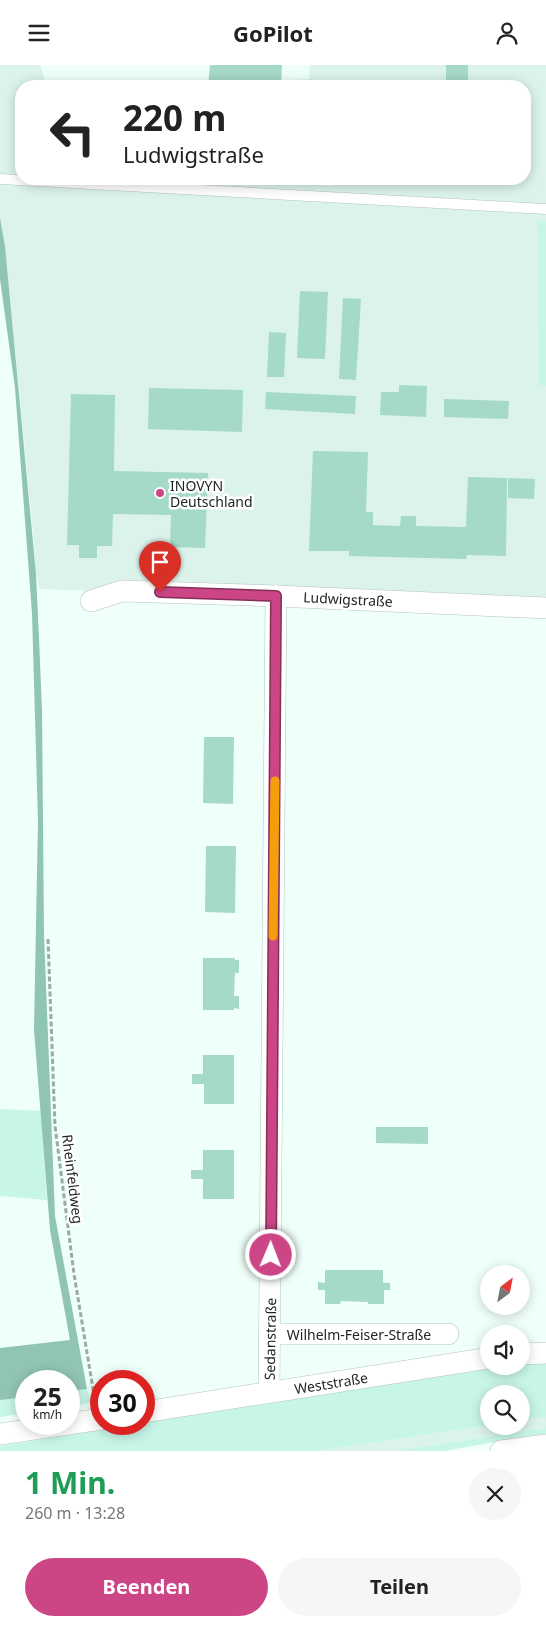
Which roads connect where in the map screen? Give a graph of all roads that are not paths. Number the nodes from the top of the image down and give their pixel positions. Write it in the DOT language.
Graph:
graph roads {
  1 [pos="0,179"];
  2 [pos="15,180"];
  3 [pos="109,185"];
  4 [pos="546,209"];
  5 [pos="276,596"];
  6 [pos="91,601"];
  7 [pos="546,608"];
  8 [pos="270,1334"];
  9 [pos="448,1334"];
  10 [pos="546,1353"];
  11 [pos="530,1354"];
  12 [pos="480,1359"];
  13 [pos="270,1392"];
  14 [pos="155,1410"];
  15 [pos="90,1420"];
  16 [pos="0,1434"];
  17 [pos="546,1445"];
  18 [pos="501,1451"];
  1 -- 2 [label="lane"];
  3 -- 4 [label="lane"];
  5 -- 6 [label="street, Ludwigstraße"];
  5 -- 7 [label="street, Ludwigstraße"];
  5 -- 8 [label="street, Sedanstraße"];
  8 -- 9 [label="street, Wilhelm-Feiser-Straße"];
  8 -- 13 [label="street, Sedanstraße"];
  10 -- 11 [label="street"];
  12 -- 13 [label="street, Weststraße"];
  13 -- 14 [label="street, Weststraße"];
  15 -- 16 [label="street"];
  17 -- 18 [label="street"];
}
